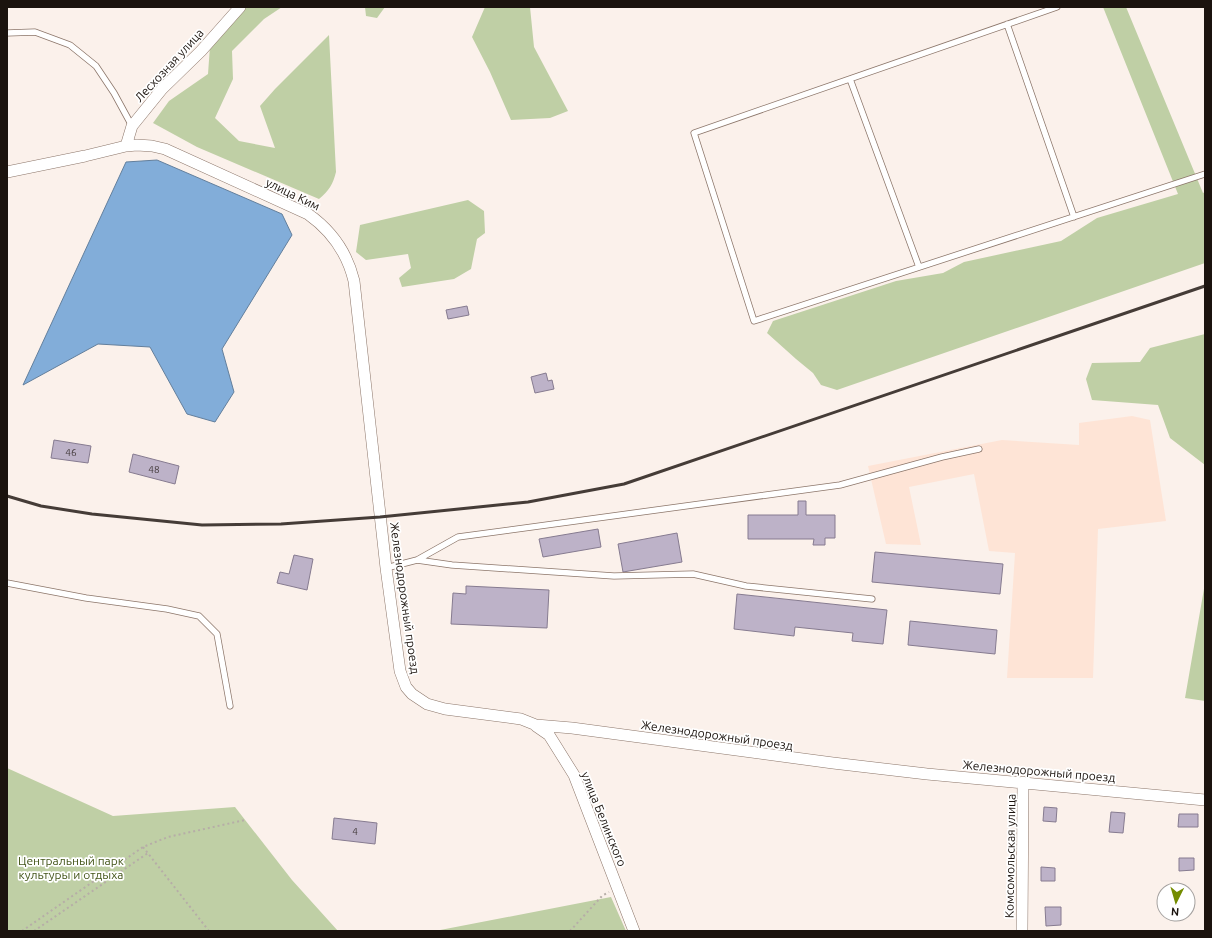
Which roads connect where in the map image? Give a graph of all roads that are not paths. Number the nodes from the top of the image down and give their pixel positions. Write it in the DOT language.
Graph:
graph roads {
  1 [pos="240,7"];
  2 [pos="1057,7"];
  3 [pos="1007,24"];
  4 [pos="7,33"];
  5 [pos="850,79"];
  6 [pos="132,126"];
  7 [pos="126,146"];
  8 [pos="7,172"];
  9 [pos="1205,174"];
  10 [pos="1074,217"];
  11 [pos="919,267"];
  12 [pos="978,449"];
  13 [pos="380,517"];
  14 [pos="417,560"];
  15 [pos="386,568"];
  16 [pos="7,583"];
  17 [pos="872,598"];
  18 [pos="230,706"];
  19 [pos="536,726"];
  20 [pos="1024,782"];
  21 [pos="1205,800"];
  22 [pos="634,931"];
  23 [pos="1022,931"];
  1 -- 6 [label="street, Лесхозная улица"];
  2 -- 3 [label="lane"];
  3 -- 5 [label="lane"];
  3 -- 10 [label="lane"];
  4 -- 6 [label="lane"];
  5 -- 11 [label="lane"];
  5 -- 11 [label="lane"];
  6 -- 7 [label="street, Лесхозная улица"];
  7 -- 8 [label="street, улица Ким"];
  7 -- 13 [label="street, улица Ким"];
  9 -- 10 [label="lane"];
  10 -- 11 [label="lane"];
  12 -- 14 [label="lane"];
  13 -- 15 [label="street, Железнодорожный проезд"];
  14 -- 15 [label="lane"];
  14 -- 17 [label="lane"];
  15 -- 19 [label="street, Железнодорожный проезд"];
  16 -- 18 [label="lane"];
  19 -- 20 [label="street, Железнодорожный проезд"];
  19 -- 22 [label="street, улица Белинского"];
  20 -- 21 [label="street, Железнодорожный проезд"];
  20 -- 23 [label="street, Комсомольская улица"];
}
